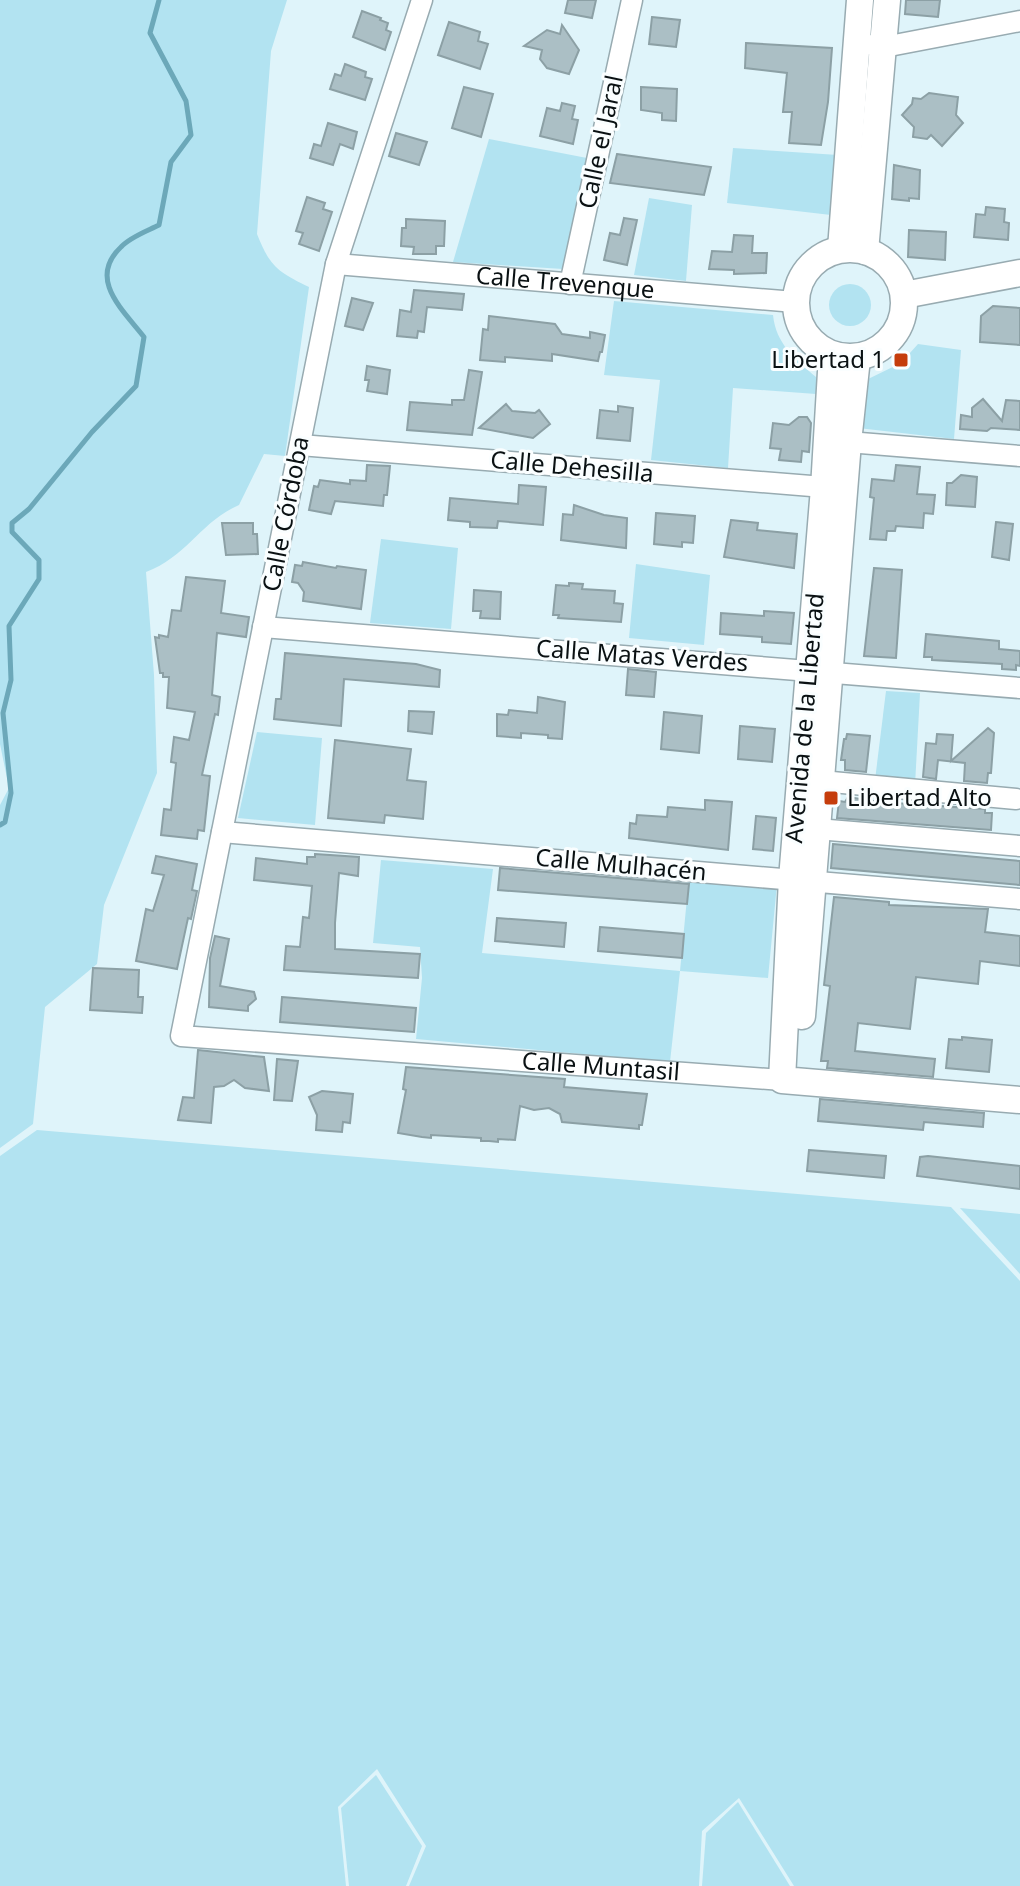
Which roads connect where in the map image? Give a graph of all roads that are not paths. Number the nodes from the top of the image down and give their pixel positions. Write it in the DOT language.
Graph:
graph roads {
  1 [pos="422,0"];
  2 [pos="632,0"];
  3 [pos="860,0"];
  4 [pos="887,0"];
  5 [pos="1020,21"];
  6 [pos="856,43"];
  7 [pos="884,47"];
  8 [pos="853,250"];
  9 [pos="336,264"];
  10 [pos="1020,273"];
  11 [pos="570,284"];
  12 [pos="904,295"];
  13 [pos="795,302"];
  14 [pos="844,356"];
  15 [pos="848,442"];
  16 [pos="300,445"];
  17 [pos="1020,456"];
  18 [pos="831,479"];
  19 [pos="263,627"];
  20 [pos="819,670"];
  21 [pos="1020,688"];
  22 [pos="821,781"];
  23 [pos="1016,799"];
  24 [pos="817,829"];
  25 [pos="222,832"];
  26 [pos="1020,846"];
  27 [pos="803,880"];
  28 [pos="1020,899"];
  29 [pos="181,1036"];
  30 [pos="791,1081"];
  31 [pos="1020,1100"];
  1 -- 9 [label="street, Calle Córdoba"];
  2 -- 11 [label="street, Calle el Jaral"];
  3 -- 6 [label="street"];
  4 -- 7 [label="street"];
  5 -- 7 [label="street"];
  6 -- 7 [label="street"];
  6 -- 8 [label="street"];
  7 -- 8 [label="street"];
  8 -- 12 [label="street"];
  8 -- 13 [label="street"];
  9 -- 11 [label="street, Calle Trevenque"];
  9 -- 16 [label="street, Calle Córdoba"];
  10 -- 12 [label="street"];
  11 -- 13 [label="street, Calle Trevenque"];
  12 -- 14 [label="street"];
  13 -- 14 [label="street"];
  14 -- 15 [label="street, Avenida de la Libertad"];
  14 -- 18 [label="street, Avenida de la Libertad"];
  15 -- 17 [label="street"];
  15 -- 18 [label="street, Avenida de la Libertad"];
  16 -- 18 [label="street, Calle Dehesilla"];
  16 -- 19 [label="street, Calle Córdoba"];
  18 -- 20 [label="street, Avenida de la Libertad"];
  19 -- 20 [label="street, Calle Matas Verdes"];
  19 -- 25 [label="street, Calle Córdoba"];
  20 -- 21 [label="street, Calle Matas Verdes"];
  20 -- 22 [label="street, Avenida de la Libertad"];
  20 -- 27 [label="street, Avenida de la Libertad"];
  22 -- 23 [label="street"];
  22 -- 24 [label="street, Avenida de la Libertad"];
  24 -- 26 [label="street"];
  24 -- 27 [label="street, Avenida de la Libertad"];
  25 -- 27 [label="street, Calle Mulhacén"];
  25 -- 29 [label="street, Calle Córdoba"];
  27 -- 28 [label="street, Calle Mulhacén"];
  27 -- 30 [label="street, Avenida de la Libertad"];
  29 -- 30 [label="street, Calle Muntasil"];
  30 -- 31 [label="street, Calle Muntasil"];
}
